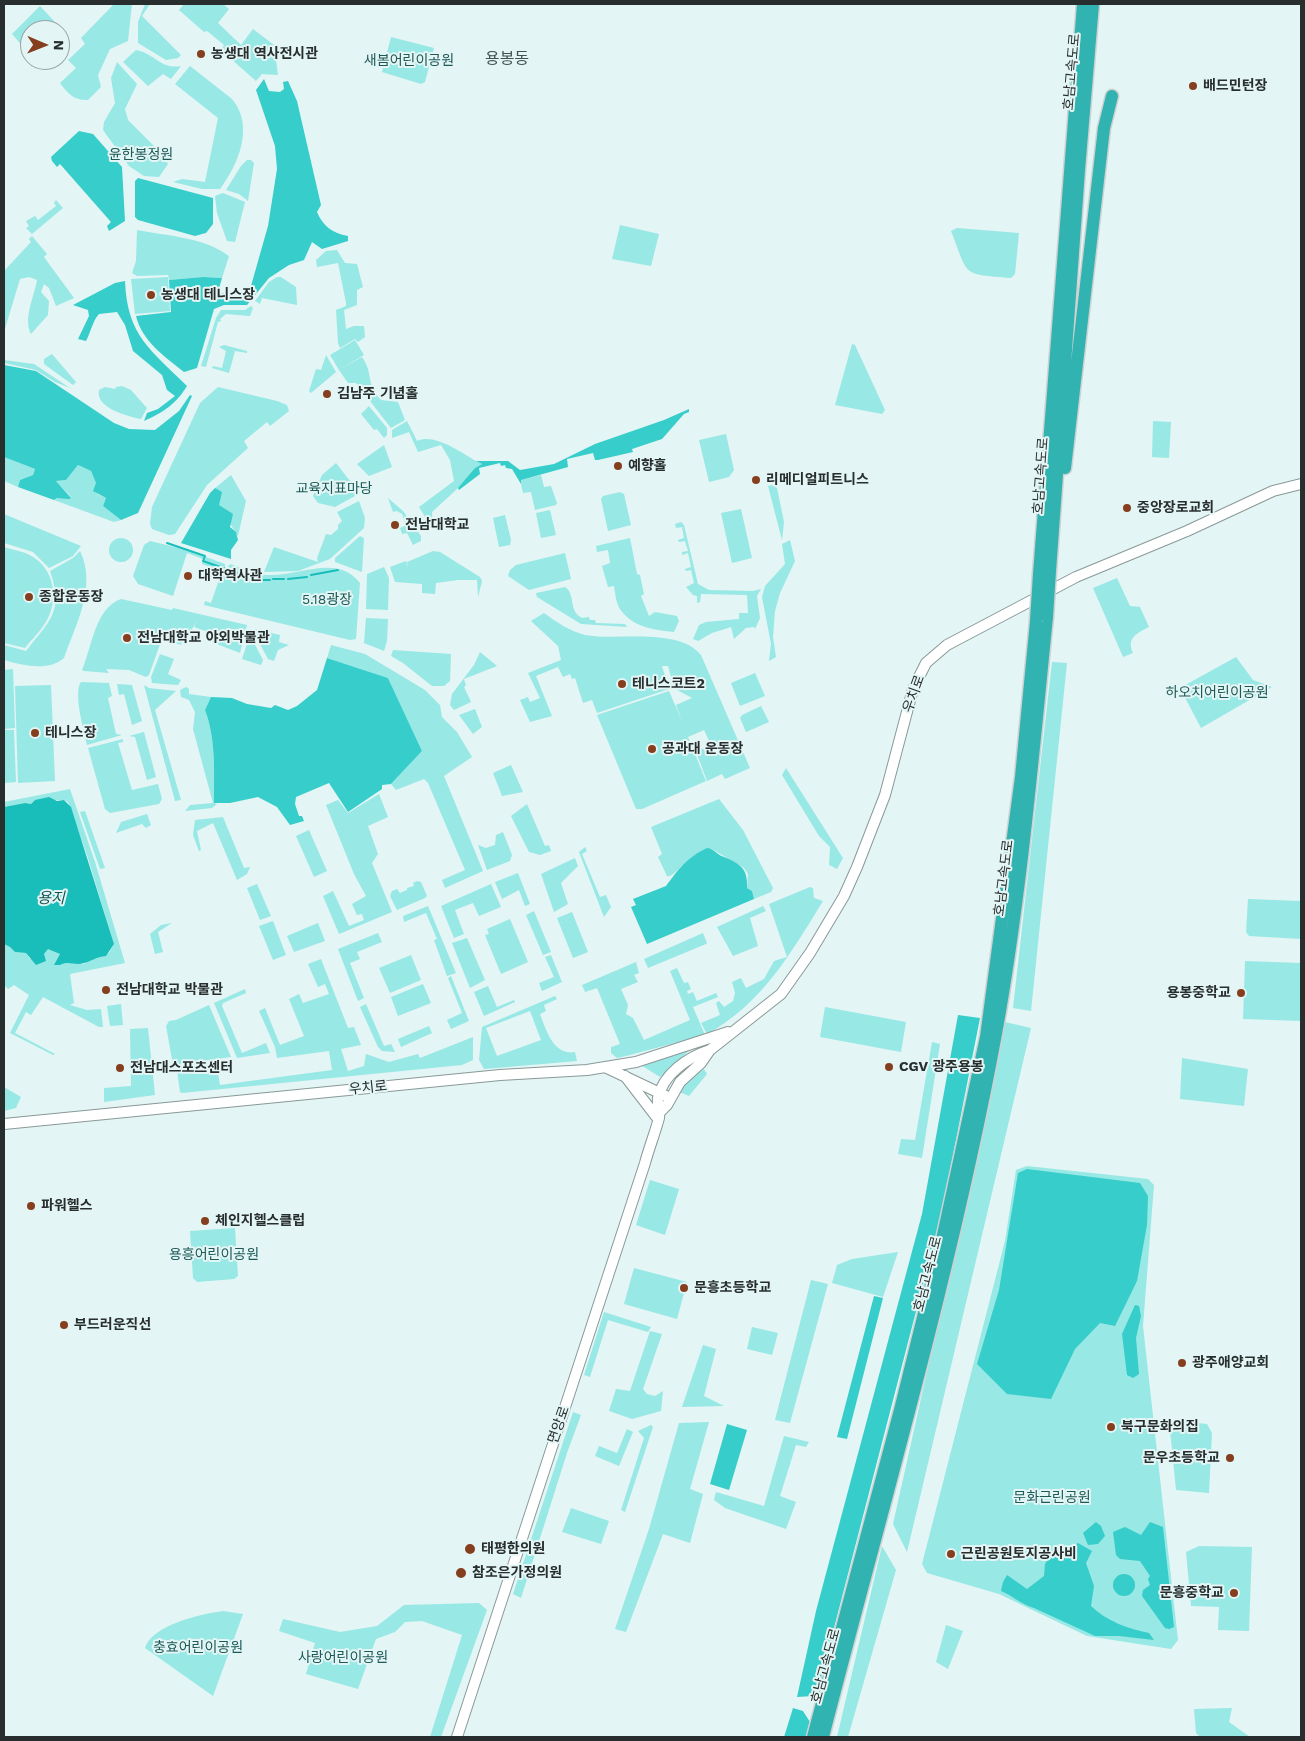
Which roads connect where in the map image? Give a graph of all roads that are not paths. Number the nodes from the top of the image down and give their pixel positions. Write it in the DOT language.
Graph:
graph roads {
  1 [pos="1083,4"];
  2 [pos="1093,4"];
  3 [pos="1112,96"];
  4 [pos="1301,484"];
  5 [pos="1052,534"];
  6 [pos="1044,572"];
  7 [pos="1042,619"];
  8 [pos="734,1030"];
  9 [pos="710,1050"];
  10 [pos="606,1068"];
  11 [pos="622,1074"];
  12 [pos="660,1093"];
  13 [pos="670,1098"];
  14 [pos="659,1116"];
  15 [pos="4,1124"];
  16 [pos="457,1737"];
  17 [pos="813,1737"];
  18 [pos="823,1737"];
  1 -- 6 [label="highway, 호남고속도로"];
  2 -- 5 [label="highway, 호남고속도로"];
  3 -- 5 [label="highway"];
  4 -- 8 [label="main road, 우치로"];
  5 -- 6 [label="highway, 호남고속도로"];
  6 -- 7 [label="highway, 호남고속도로, bridge"];
  7 -- 17 [label="highway, 호남고속도로"];
  7 -- 18 [label="highway, 호남고속도로"];
  8 -- 9 [label="main road, 우치로"];
  8 -- 10 [label="main road"];
  9 -- 12 [label="main road, 우치로"];
  9 -- 13 [label="main road, 우치로"];
  10 -- 11 [label="main road, 우치로"];
  10 -- 15 [label="main road, 우치로"];
  11 -- 12 [label="main road, 우치로"];
  11 -- 14 [label="main road"];
  12 -- 13 [label="main road"];
  12 -- 14 [label="main road, 면앙로"];
  13 -- 14 [label="main road, 면앙로"];
  14 -- 16 [label="main road, 면앙로"];
}
